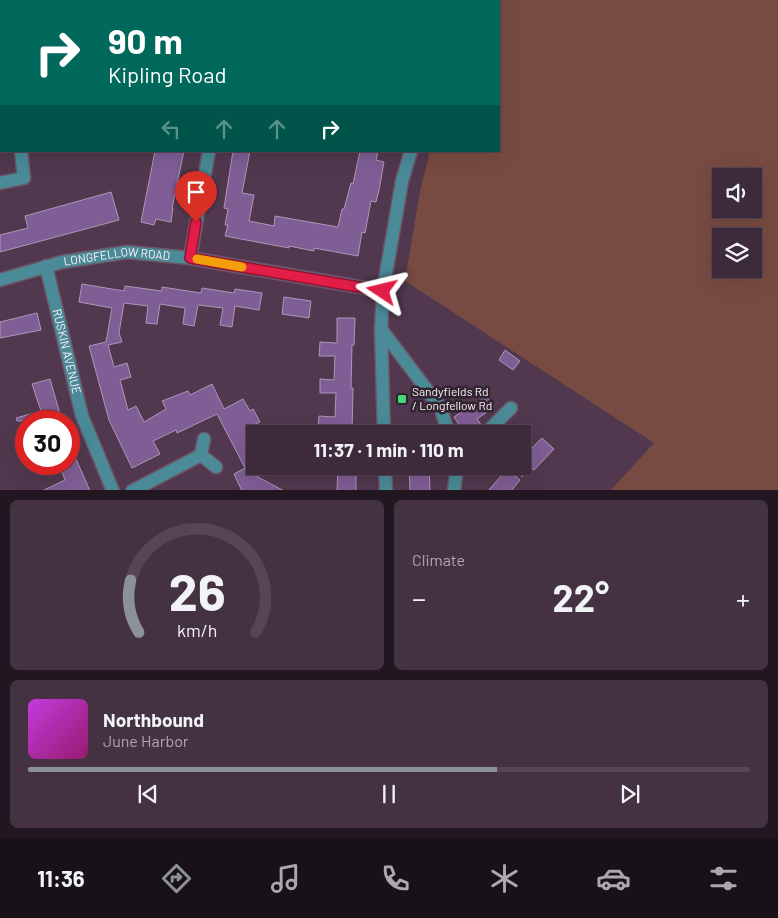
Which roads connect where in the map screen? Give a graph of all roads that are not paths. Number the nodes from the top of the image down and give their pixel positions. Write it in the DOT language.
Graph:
graph roads {
  1 [pos="21,152"];
  2 [pos="209,152"];
  3 [pos="411,152"];
  4 [pos="0,182"];
  5 [pos="190,258"];
  6 [pos="46,266"];
  7 [pos="0,280"];
  8 [pos="382,291"];
  9 [pos="381,329"];
  10 [pos="511,408"];
  11 [pos="384,425"];
  12 [pos="445,425"];
  13 [pos="494,425"];
  14 [pos="204,439"];
  15 [pos="202,455"];
  16 [pos="216,466"];
  17 [pos="385,475"];
  18 [pos="456,475"];
  19 [pos="113,490"];
  20 [pos="132,490"];
  21 [pos="386,490"];
  22 [pos="454,490"];
  1 -- 4 [label="street"];
  2 -- 5 [label="street"];
  3 -- 8 [label="street"];
  5 -- 6 [label="street, LONGFELLOW ROAD"];
  5 -- 8 [label="street, LONGFELLOW ROAD"];
  6 -- 7 [label="street, LONGFELLOW ROAD"];
  6 -- 19 [label="street, RUSKIN AVENUE"];
  8 -- 9 [label="street"];
  9 -- 11 [label="street"];
  9 -- 12 [label="street"];
  10 -- 13 [label="street"];
  14 -- 15 [label="street"];
  15 -- 16 [label="street"];
  15 -- 20 [label="street"];
  17 -- 21 [label="street"];
  18 -- 22 [label="street"];
}
